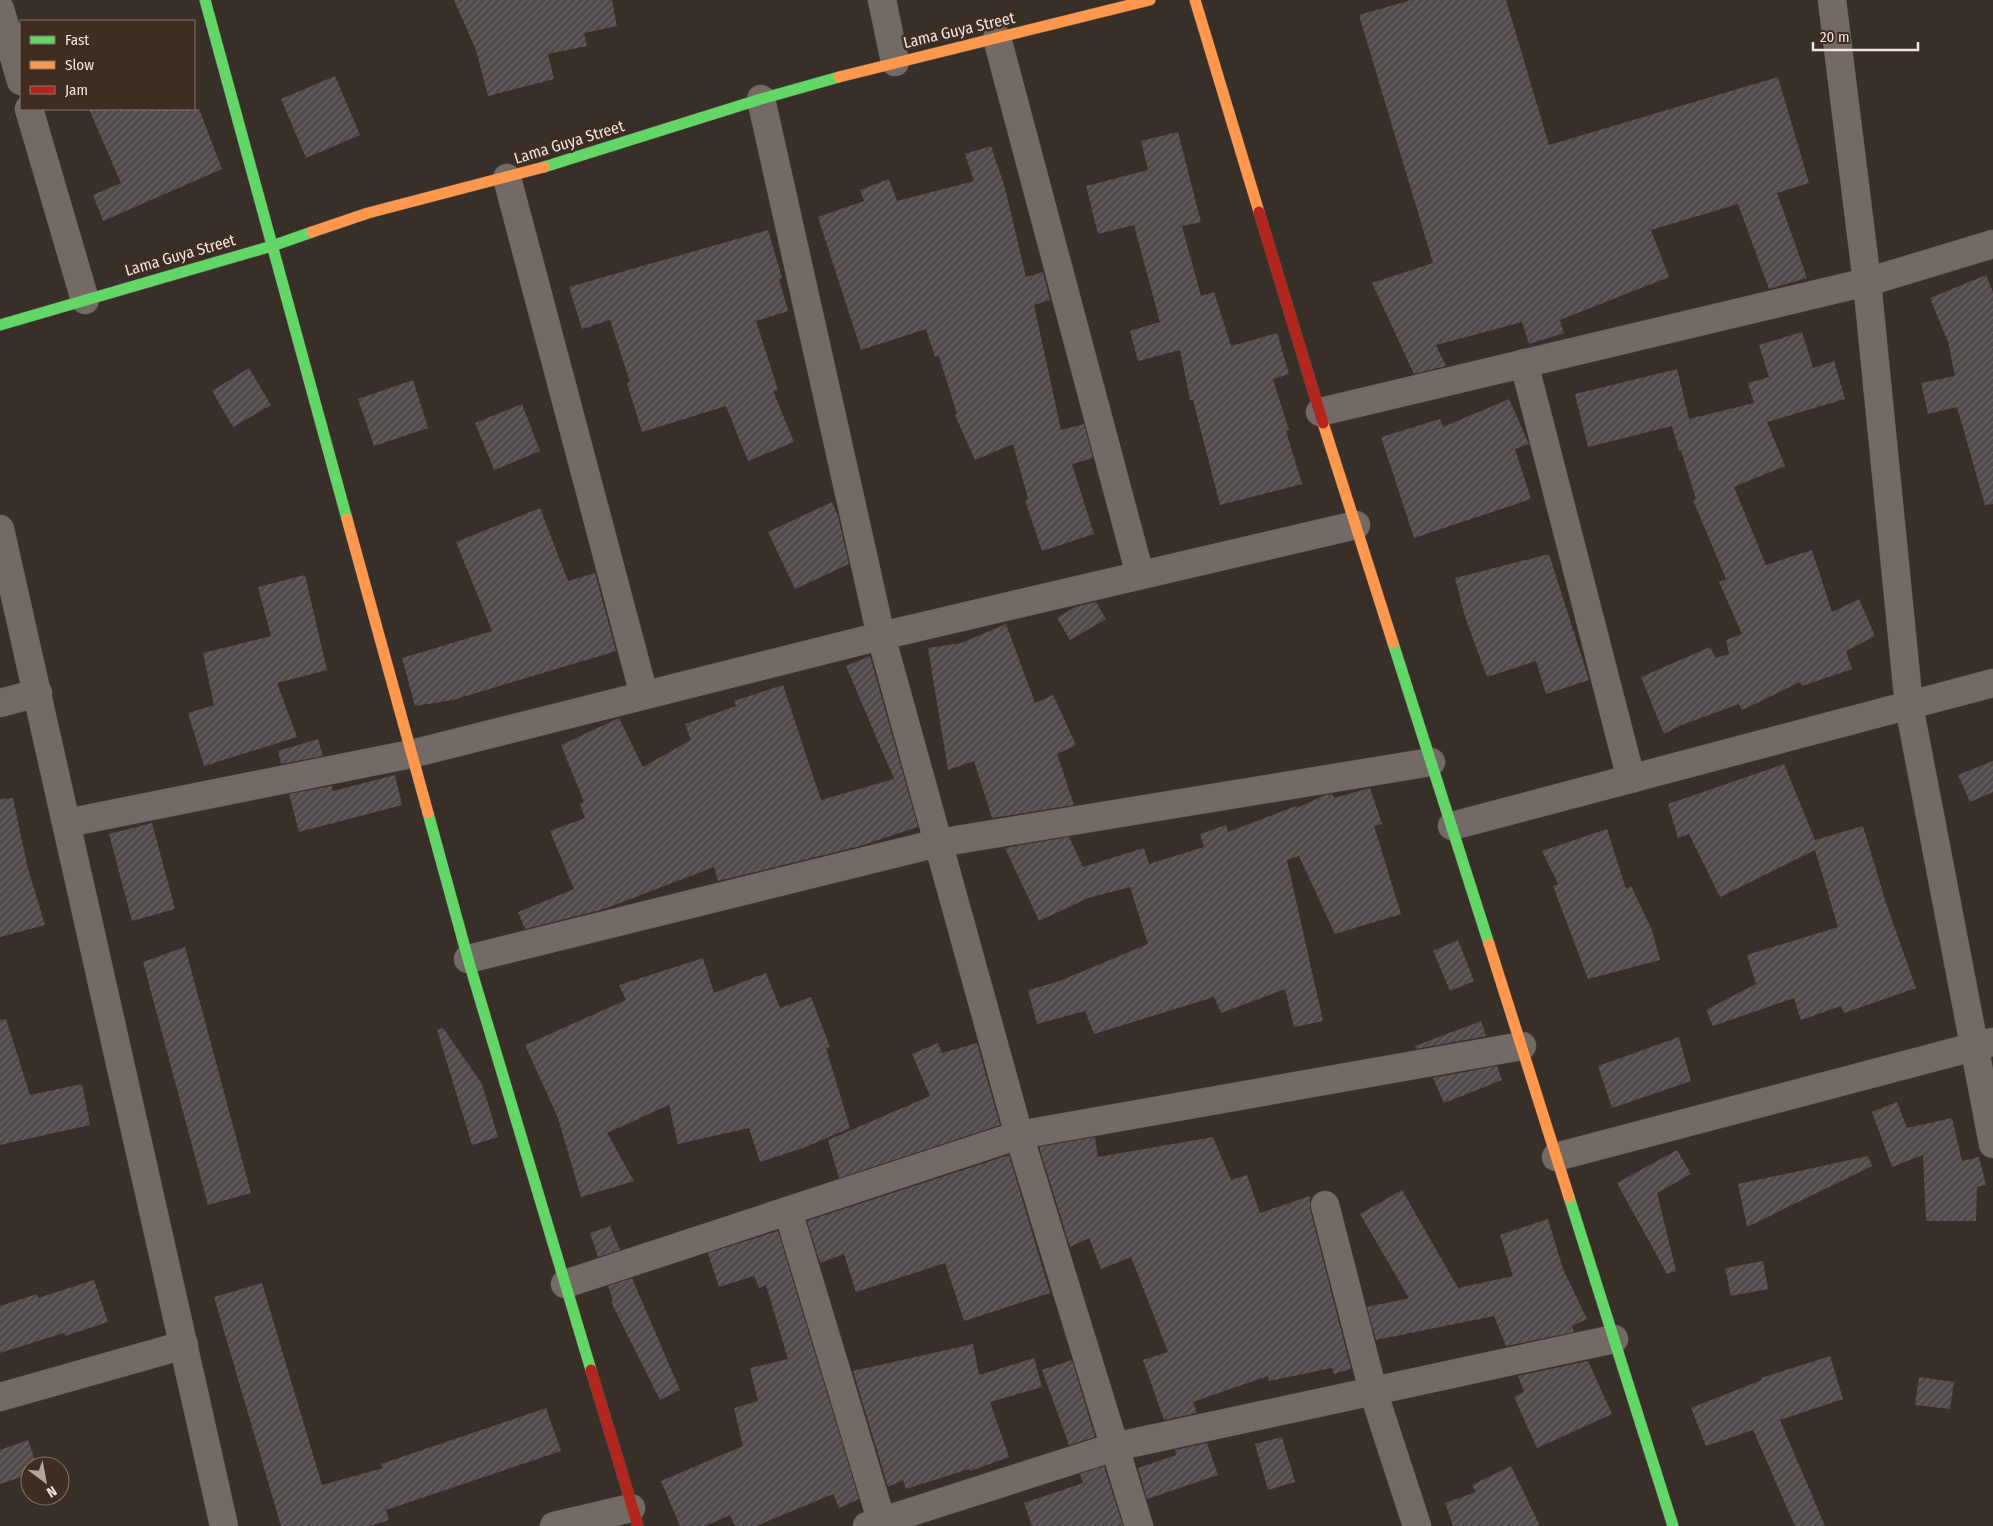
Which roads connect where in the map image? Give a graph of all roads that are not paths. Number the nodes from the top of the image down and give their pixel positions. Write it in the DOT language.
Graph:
graph roads {
  1 [pos="205,0"];
  2 [pos="882,0"];
  3 [pos="1150,0"];
  4 [pos="1194,0"];
  5 [pos="1832,0"];
  6 [pos="1111,5"];
  7 [pos="0,9"];
  8 [pos="997,38"];
  9 [pos="895,62"];
  10 [pos="20,78"];
  11 [pos="761,99"];
  12 [pos="29,110"];
  13 [pos="507,178"];
  14 [pos="1993,244"];
  15 [pos="272,246"];
  16 [pos="1867,282"];
  17 [pos="85,300"];
  18 [pos="0,325"];
  19 [pos="1524,363"];
  20 [pos="1320,412"];
  21 [pos="1356,525"];
  22 [pos="0,529"];
  23 [pos="1140,575"];
  24 [pos="881,636"];
  25 [pos="1993,683"];
  26 [pos="38,693"];
  27 [pos="644,695"];
  28 [pos="0,703"];
  29 [pos="1908,706"];
  30 [pos="411,754"];
  31 [pos="1431,762"];
  32 [pos="1631,779"];
  33 [pos="67,823"];
  34 [pos="1452,826"];
  35 [pos="938,843"];
  36 [pos="468,959"];
  37 [pos="1984,1044"];
  38 [pos="1522,1046"];
  39 [pos="1019,1135"];
  40 [pos="1993,1144"];
  41 [pos="1556,1157"];
  42 [pos="1325,1204"];
  43 [pos="788,1211"];
  44 [pos="565,1284"];
  45 [pos="1614,1339"];
  46 [pos="184,1346"];
  47 [pos="1373,1391"];
  48 [pos="0,1397"];
  49 [pos="1114,1447"];
  50 [pos="635,1517"];
  51 [pos="878,1524"];
  52 [pos="224,1526"];
  53 [pos="554,1526"];
  54 [pos="1139,1526"];
  55 [pos="1417,1526"];
  56 [pos="1673,1526"];
  1 -- 15 [label="street"];
  2 -- 9 [label="street"];
  3 -- 6 [label="street, Lama Guya Street"];
  4 -- 20 [label="street"];
  5 -- 16 [label="street"];
  6 -- 8 [label="street, Lama Guya Street"];
  7 -- 10 [label="street"];
  8 -- 9 [label="street, Lama Guya Street"];
  8 -- 23 [label="street"];
  9 -- 11 [label="street, Lama Guya Street"];
  11 -- 13 [label="street, Lama Guya Street"];
  11 -- 24 [label="street"];
  12 -- 17 [label="street"];
  13 -- 15 [label="street, Lama Guya Street"];
  13 -- 27 [label="street"];
  14 -- 16 [label="street"];
  15 -- 17 [label="street, Lama Guya Street"];
  15 -- 30 [label="street"];
  16 -- 19 [label="street"];
  16 -- 29 [label="street"];
  17 -- 18 [label="street, Lama Guya Street"];
  19 -- 20 [label="street"];
  19 -- 32 [label="street"];
  20 -- 21 [label="street"];
  21 -- 23 [label="street"];
  21 -- 31 [label="street"];
  22 -- 26 [label="street"];
  23 -- 24 [label="street"];
  24 -- 27 [label="street"];
  24 -- 35 [label="street"];
  25 -- 29 [label="street"];
  26 -- 28 [label="street"];
  26 -- 33 [label="street"];
  27 -- 30 [label="street"];
  29 -- 32 [label="street"];
  29 -- 37 [label="street"];
  30 -- 33 [label="street"];
  30 -- 36 [label="street"];
  31 -- 34 [label="street"];
  31 -- 35 [label="street"];
  32 -- 34 [label="street"];
  33 -- 46 [label="street"];
  34 -- 38 [label="street"];
  35 -- 36 [label="street"];
  35 -- 39 [label="street"];
  36 -- 44 [label="street"];
  37 -- 40 [label="street"];
  37 -- 41 [label="street"];
  38 -- 39 [label="street"];
  38 -- 41 [label="street"];
  39 -- 43 [label="street"];
  39 -- 49 [label="street"];
  41 -- 45 [label="street"];
  42 -- 47 [label="street"];
  43 -- 44 [label="street"];
  43 -- 51 [label="street"];
  44 -- 50 [label="street"];
  45 -- 47 [label="street"];
  45 -- 56 [label="street"];
  46 -- 48 [label="street"];
  46 -- 52 [label="street"];
  47 -- 49 [label="street"];
  47 -- 55 [label="street"];
  49 -- 51 [label="street"];
  49 -- 54 [label="street"];
  50 -- 53 [label="street"];
}
